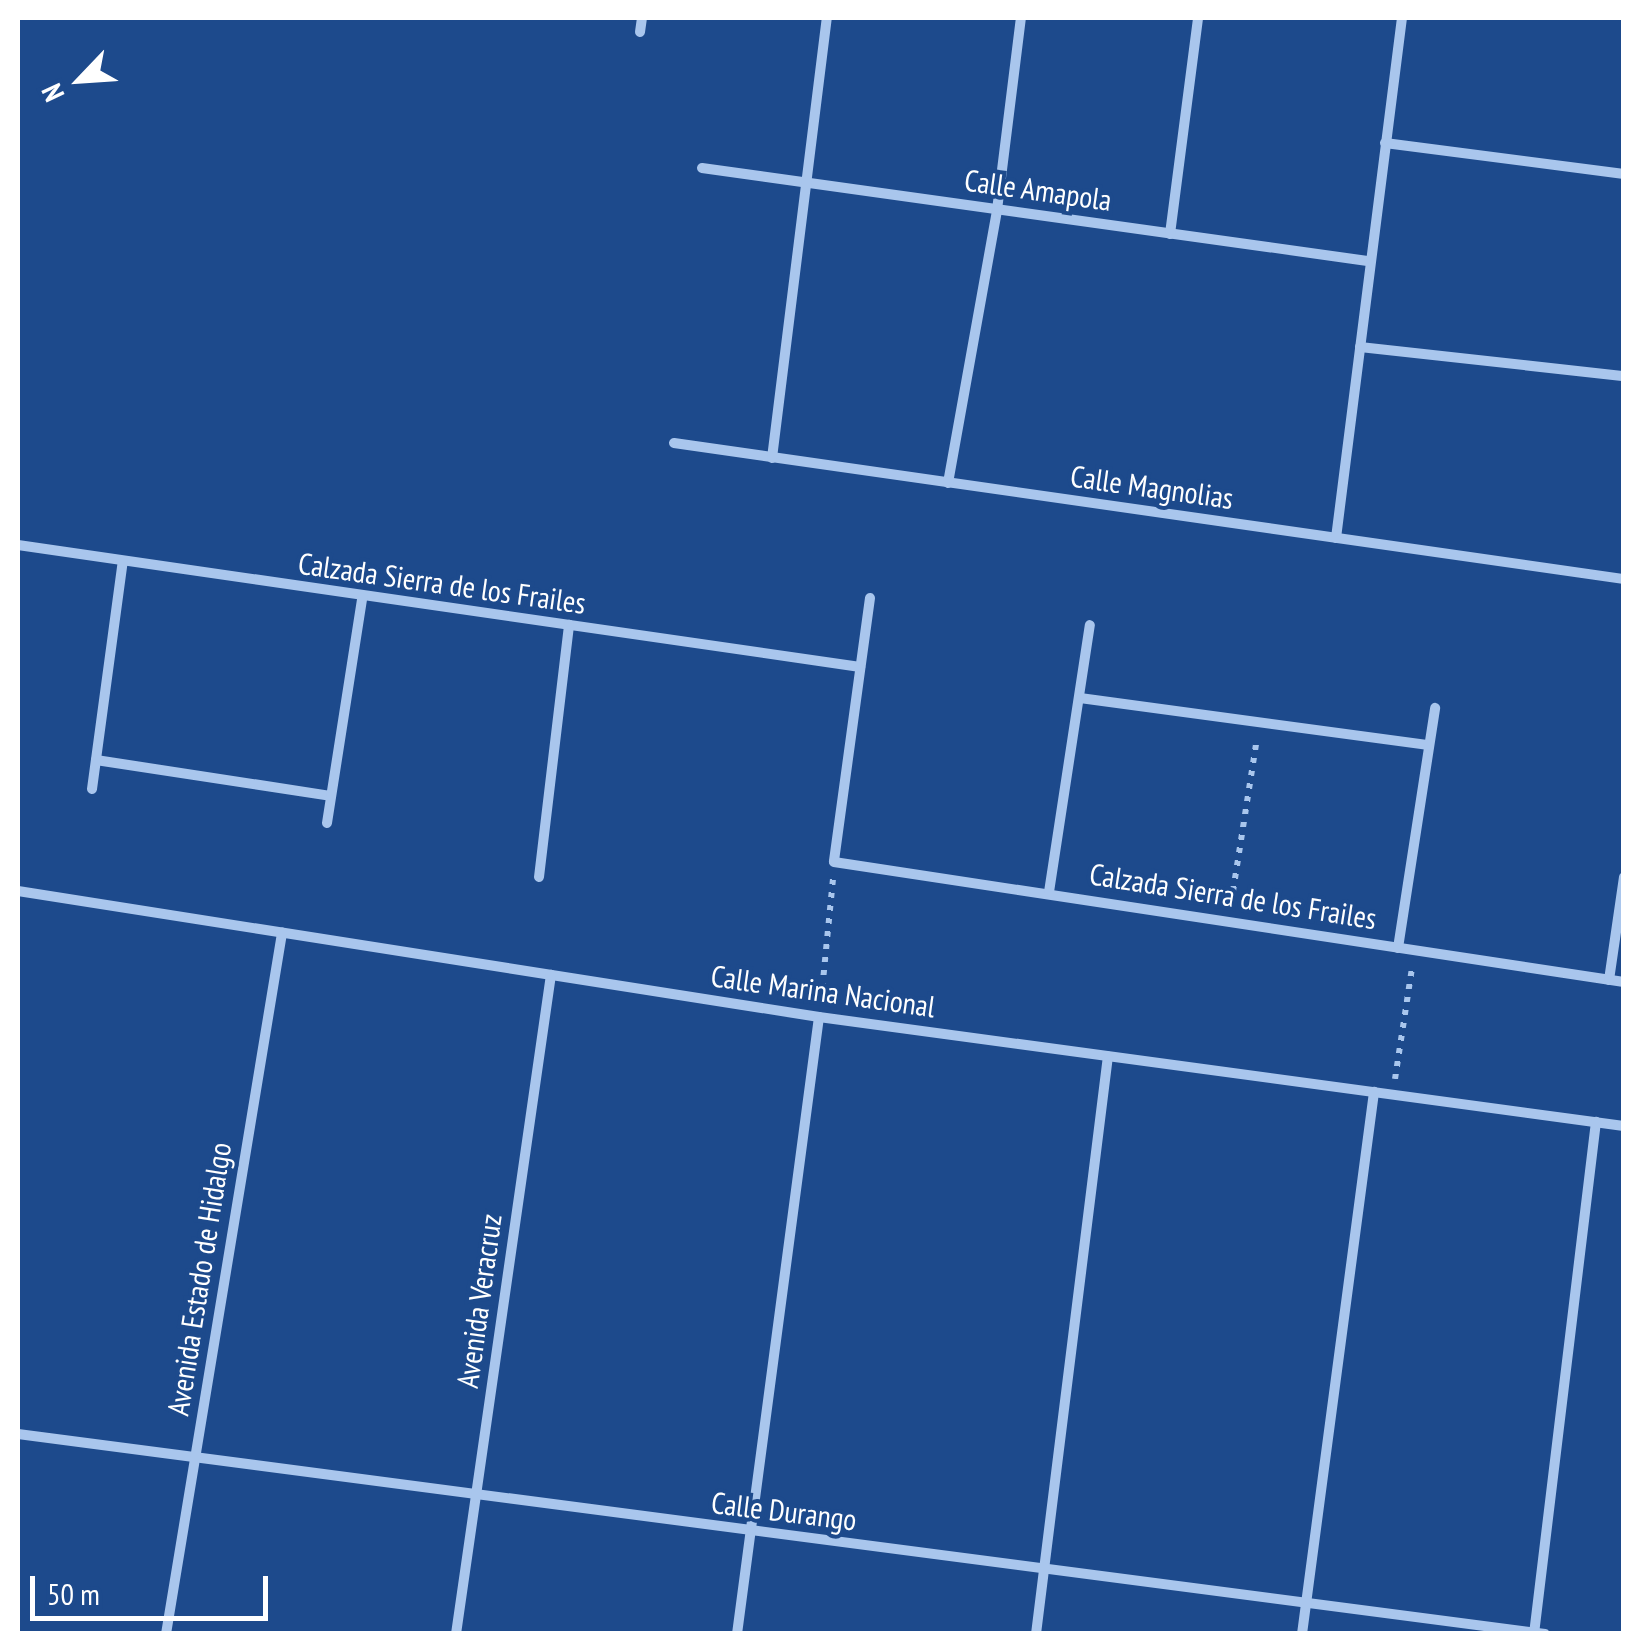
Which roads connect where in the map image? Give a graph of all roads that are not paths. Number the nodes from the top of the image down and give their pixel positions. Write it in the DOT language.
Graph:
graph roads {
  1 [pos="642,18"];
  2 [pos="827,18"];
  3 [pos="1022,18"];
  4 [pos="1198,18"];
  5 [pos="1402,18"];
  6 [pos="640,32"];
  7 [pos="1385,143"];
  8 [pos="702,168"];
  9 [pos="1624,174"];
  10 [pos="804,182"];
  11 [pos="996,210"];
  12 [pos="1170,234"];
  13 [pos="1368,261"];
  14 [pos="1360,347"];
  15 [pos="1624,376"];
  16 [pos="674,444"];
  17 [pos="772,458"];
  18 [pos="948,483"];
  19 [pos="1336,538"];
  20 [pos="18,545"];
  21 [pos="123,560"];
  22 [pos="1624,579"];
  23 [pos="870,598"];
  24 [pos="362,599"];
  25 [pos="1090,624"];
  26 [pos="569,625"];
  27 [pos="860,667"];
  28 [pos="1080,698"];
  29 [pos="1435,708"];
  30 [pos="1429,745"];
  31 [pos="96,760"];
  32 [pos="92,789"];
  33 [pos="330,796"];
  34 [pos="328,823"];
  35 [pos="540,877"];
  36 [pos="1624,877"];
  37 [pos="18,891"];
  38 [pos="1049,892"];
  39 [pos="282,933"];
  40 [pos="1398,948"];
  41 [pos="552,975"];
  42 [pos="1610,980"];
  43 [pos="1624,982"];
  44 [pos="819,1017"];
  45 [pos="1108,1056"];
  46 [pos="1374,1092"];
  47 [pos="1596,1122"];
  48 [pos="1624,1126"];
  49 [pos="18,1434"];
  50 [pos="194,1458"];
  51 [pos="476,1497"];
  52 [pos="750,1532"];
  53 [pos="1044,1569"];
  54 [pos="1306,1603"];
  55 [pos="1534,1633"];
  56 [pos="166,1634"];
  57 [pos="456,1634"];
  58 [pos="737,1634"];
  59 [pos="1036,1634"];
  60 [pos="1302,1634"];
  61 [pos="1545,1634"];
  1 -- 6 [label="street"];
  2 -- 10 [label="street"];
  3 -- 11 [label="street"];
  4 -- 12 [label="street"];
  5 -- 7 [label="street"];
  7 -- 9 [label="street"];
  7 -- 13 [label="street"];
  8 -- 10 [label="street, Calle Amapola"];
  10 -- 11 [label="street, Calle Amapola"];
  10 -- 17 [label="street"];
  11 -- 12 [label="street, Calle Amapola"];
  11 -- 18 [label="street"];
  12 -- 13 [label="street, Calle Amapola"];
  13 -- 14 [label="street"];
  14 -- 15 [label="street"];
  14 -- 19 [label="street"];
  16 -- 17 [label="street, Calle Magnolias"];
  17 -- 18 [label="street, Calle Magnolias"];
  18 -- 19 [label="street, Calle Magnolias"];
  19 -- 22 [label="street, Calle Magnolias"];
  20 -- 21 [label="street, Calzada Sierra de los Frailes"];
  21 -- 24 [label="street, Calzada Sierra de los Frailes"];
  21 -- 31 [label="street"];
  23 -- 27 [label="street"];
  24 -- 26 [label="street, Calzada Sierra de los Frailes"];
  24 -- 33 [label="street"];
  25 -- 28 [label="street"];
  26 -- 27 [label="street, Calzada Sierra de los Frailes"];
  26 -- 35 [label="street"];
  27 -- 38 [label="street, Calzada Sierra de los Frailes"];
  28 -- 30 [label="street"];
  28 -- 38 [label="street"];
  29 -- 30 [label="street"];
  30 -- 40 [label="street"];
  31 -- 32 [label="street"];
  31 -- 33 [label="street"];
  33 -- 34 [label="street"];
  36 -- 42 [label="street"];
  37 -- 39 [label="street, Calle Marina Nacional"];
  38 -- 40 [label="street, Calzada Sierra de los Frailes"];
  39 -- 41 [label="street, Calle Marina Nacional"];
  39 -- 50 [label="street, Avenida Estado de Hidalgo"];
  40 -- 42 [label="street, Calzada Sierra de los Frailes"];
  41 -- 44 [label="street, Calle Marina Nacional"];
  41 -- 51 [label="street, Avenida Veracruz"];
  42 -- 43 [label="street, Calzada Sierra de los Frailes"];
  44 -- 45 [label="street, Calle Marina Nacional"];
  44 -- 52 [label="street"];
  45 -- 46 [label="street, Calle Marina Nacional"];
  45 -- 53 [label="street"];
  46 -- 47 [label="street, Calle Marina Nacional"];
  46 -- 54 [label="street"];
  47 -- 48 [label="street, Calle Marina Nacional"];
  47 -- 55 [label="street"];
  49 -- 50 [label="street, Calle Durango"];
  50 -- 51 [label="street, Calle Durango"];
  50 -- 56 [label="street, Avenida Estado de Hidalgo"];
  51 -- 52 [label="street, Calle Durango"];
  51 -- 57 [label="street, Avenida Veracruz"];
  52 -- 53 [label="street, Calle Durango"];
  52 -- 58 [label="street"];
  53 -- 54 [label="street, Calle Durango"];
  53 -- 59 [label="street"];
  54 -- 55 [label="street, Calle Durango"];
  54 -- 60 [label="street"];
  55 -- 61 [label="street, Calle Durango"];
}
